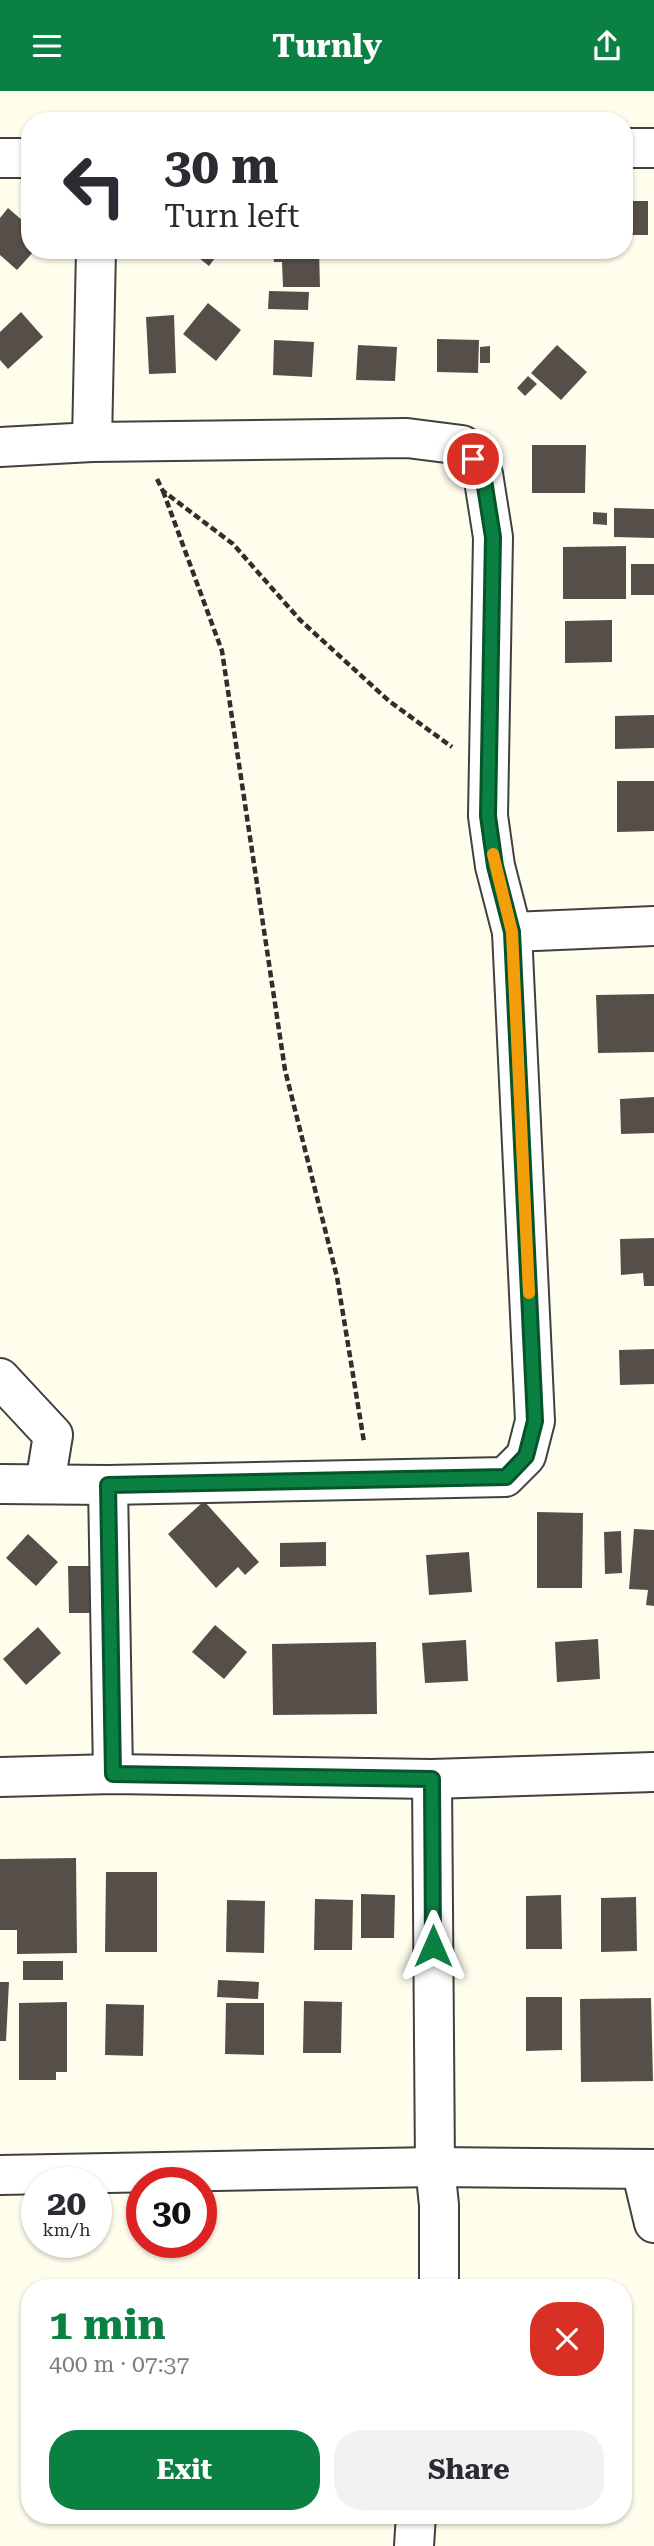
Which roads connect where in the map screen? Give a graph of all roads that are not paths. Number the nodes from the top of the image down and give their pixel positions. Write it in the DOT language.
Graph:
graph roads {
  1 [pos="633,148"];
  2 [pos="654,148"];
  3 [pos="0,158"];
  4 [pos="21,158"];
  5 [pos="96,259"];
  6 [pos="92,442"];
  7 [pos="0,447"];
  8 [pos="654,926"];
  9 [pos="512,932"];
  10 [pos="0,1378"];
  11 [pos="0,1484"];
  12 [pos="45,1484"];
  13 [pos="108,1485"];
  14 [pos="654,1772"];
  15 [pos="113,1774"];
  16 [pos="0,1777"];
  17 [pos="432,1779"];
  18 [pos="435,2167"];
  19 [pos="648,2169"];
  20 [pos="0,2175"];
  21 [pos="654,2223"];
  22 [pos="439,2279"];
  23 [pos="415,2524"];
  24 [pos="414,2546"];
  1 -- 2 [label="street"];
  3 -- 4 [label="street"];
  5 -- 6 [label="street"];
  6 -- 7 [label="street"];
  6 -- 9 [label="street"];
  8 -- 9 [label="street"];
  9 -- 13 [label="street"];
  10 -- 12 [label="street"];
  11 -- 12 [label="street"];
  12 -- 13 [label="street"];
  13 -- 15 [label="street"];
  14 -- 17 [label="street"];
  15 -- 16 [label="street"];
  15 -- 17 [label="street"];
  17 -- 18 [label="street"];
  18 -- 19 [label="street"];
  18 -- 20 [label="street"];
  18 -- 22 [label="street"];
  19 -- 21 [label="street"];
  23 -- 24 [label="street"];
}
